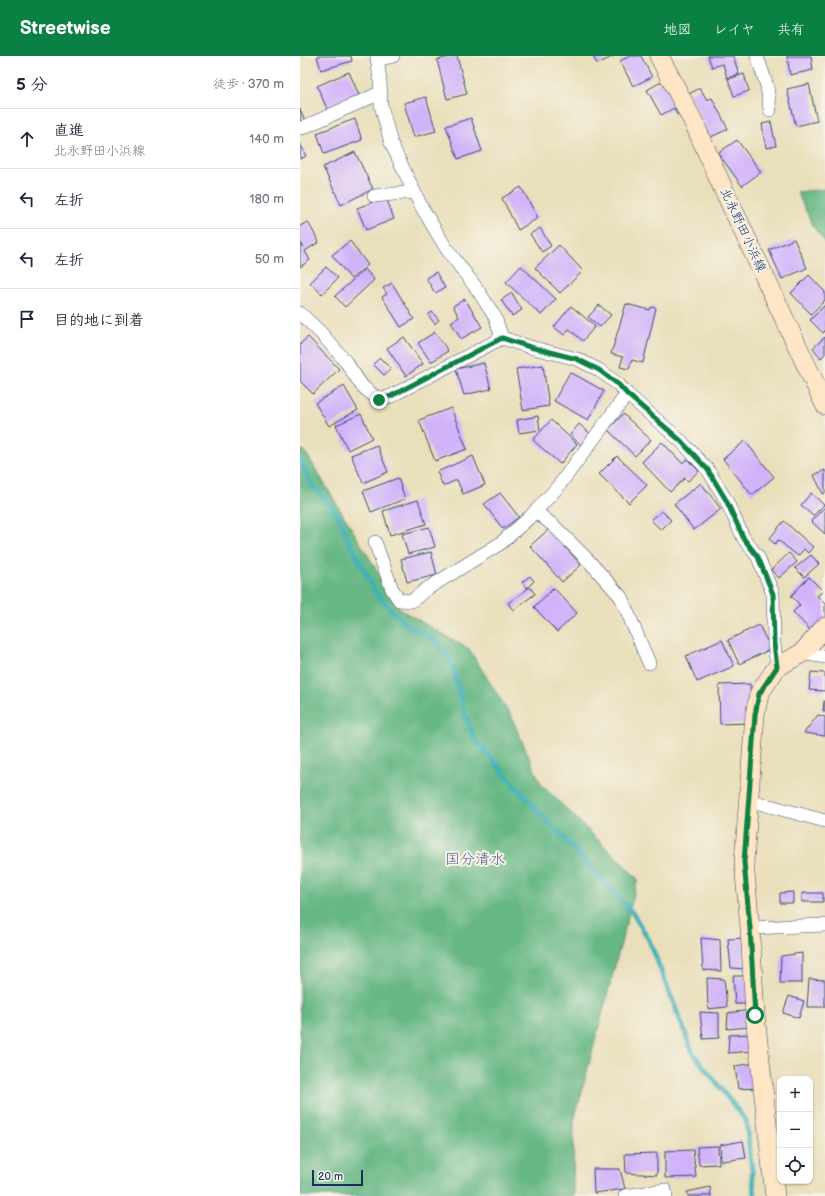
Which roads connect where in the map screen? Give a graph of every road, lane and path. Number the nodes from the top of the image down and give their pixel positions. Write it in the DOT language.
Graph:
graph roads {
  1 [pos="393,56"];
  2 [pos="659,56"];
  3 [pos="757,56"];
  4 [pos="377,58"];
  5 [pos="380,93"];
  6 [pos="770,110"];
  7 [pos="302,128"];
  8 [pos="414,192"];
  9 [pos="374,196"];
  10 [pos="300,313"];
  11 [pos="502,338"];
  12 [pos="627,394"];
  13 [pos="825,406"];
  14 [pos="535,511"];
  15 [pos="375,542"];
  16 [pos="825,627"];
  17 [pos="802,653"];
  18 [pos="825,657"];
  19 [pos="649,663"];
  20 [pos="777,667"];
  21 [pos="748,800"];
  22 [pos="825,821"];
  23 [pos="825,925"];
  24 [pos="750,928"];
  25 [pos="625,1196"];
  26 [pos="666,1196"];
  27 [pos="775,1196"];
  1 -- 4 [label="street"];
  2 -- 13 [label="main road, 北永野田小浜線"];
  3 -- 6 [label="street"];
  4 -- 5 [label="street"];
  5 -- 7 [label="street"];
  5 -- 8 [label="street"];
  8 -- 9 [label="street"];
  8 -- 11 [label="street"];
  10 -- 11 [label="street"];
  11 -- 12 [label="street"];
  12 -- 14 [label="street"];
  12 -- 20 [label="street"];
  14 -- 15 [label="street"];
  14 -- 19 [label="street"];
  16 -- 17 [label="main road"];
  17 -- 18 [label="street"];
  17 -- 20 [label="main road"];
  20 -- 21 [label="main road"];
  21 -- 22 [label="street"];
  21 -- 24 [label="main road"];
  23 -- 24 [label="street"];
  24 -- 27 [label="main road"];
  25 -- 26 [label="street"];
}
